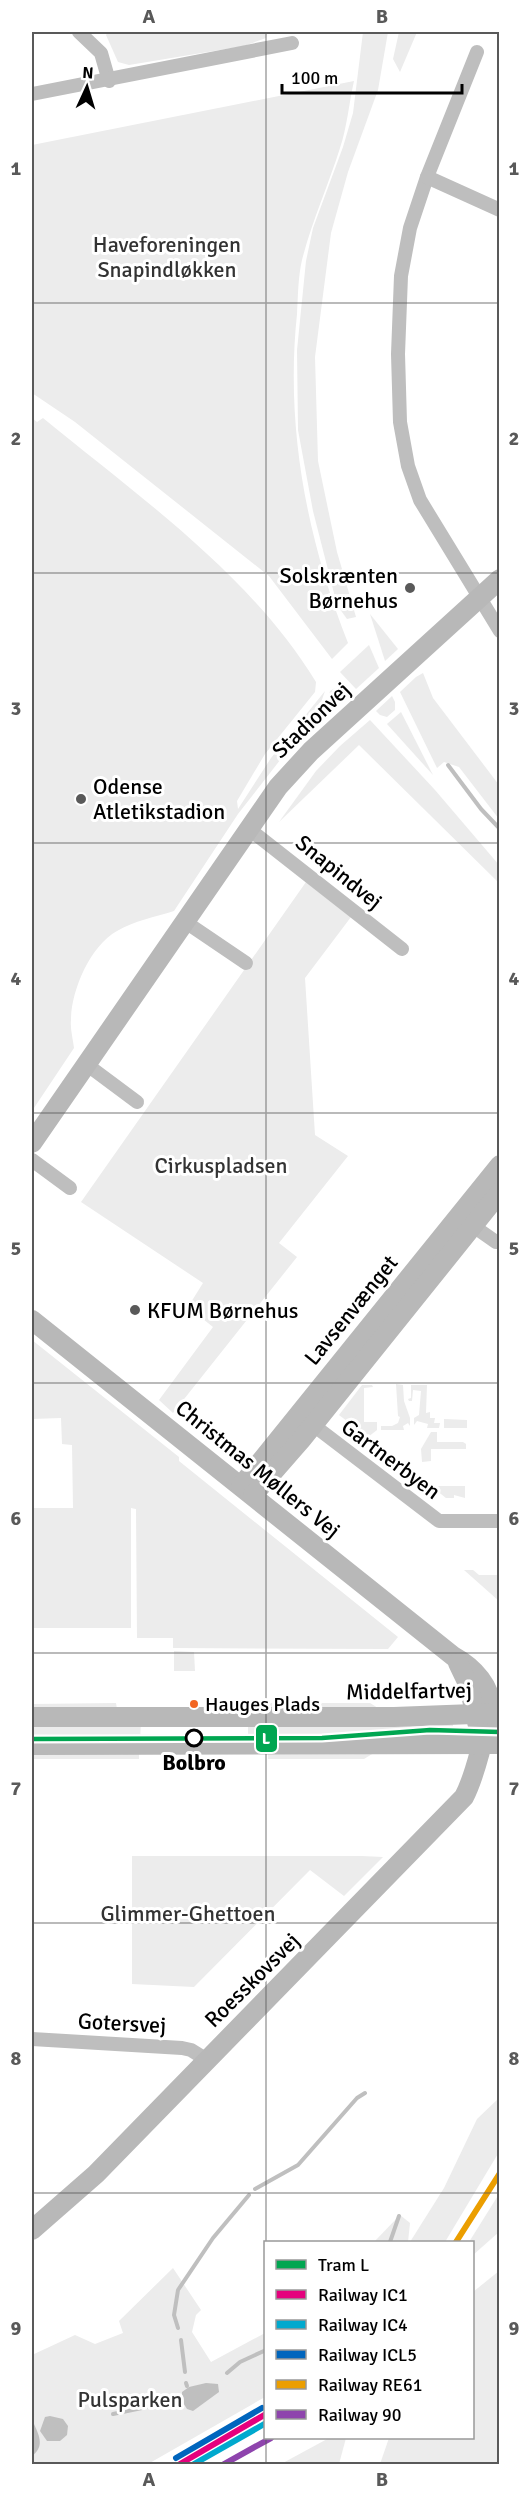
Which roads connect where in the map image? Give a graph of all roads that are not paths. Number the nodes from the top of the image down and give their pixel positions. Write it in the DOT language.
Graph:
graph roads {
  1 [pos="78,32"];
  2 [pos="292,43"];
  3 [pos="477,52"];
  4 [pos="110,81"];
  5 [pos="32,94"];
  6 [pos="427,177"];
  7 [pos="500,210"];
  8 [pos="500,579"];
  9 [pos="480,597"];
  10 [pos="500,631"];
  11 [pos="249,829"];
  12 [pos="184,921"];
  13 [pos="402,949"];
  14 [pos="246,963"];
  15 [pos="86,1064"];
  16 [pos="137,1102"];
  17 [pos="32,1143"];
  18 [pos="32,1160"];
  19 [pos="500,1165"];
  20 [pos="70,1188"];
  21 [pos="500,1192"];
  22 [pos="466,1220"];
  23 [pos="500,1242"];
  24 [pos="32,1320"];
  25 [pos="306,1420"];
  26 [pos="247,1491"];
  27 [pos="500,1521"];
  28 [pos="32,1717"];
  29 [pos="491,1717"];
  30 [pos="32,1745"];
  31 [pos="490,1745"];
  32 [pos="32,2039"];
  33 [pos="207,2060"];
  34 [pos="32,2230"];
  1 -- 4 [label="street"];
  2 -- 4 [label="street"];
  3 -- 6 [label="street"];
  4 -- 5 [label="street"];
  6 -- 7 [label="street"];
  6 -- 9 [label="street"];
  8 -- 9 [label="street, Stadionvej"];
  9 -- 10 [label="street"];
  9 -- 11 [label="street, Stadionvej"];
  11 -- 12 [label="street, Stadionvej"];
  11 -- 13 [label="street, Snapindvej"];
  12 -- 14 [label="street"];
  12 -- 15 [label="street, Stadionvej"];
  15 -- 16 [label="street"];
  15 -- 17 [label="street, Stadionvej"];
  18 -- 20 [label="street"];
  19 -- 22 [label="street, Lavsenvænget"];
  21 -- 22 [label="street, Lavsenvænget"];
  22 -- 23 [label="street"];
  22 -- 25 [label="street, Lavsenvænget"];
  24 -- 26 [label="street, Christmas Møllers Vej"];
  25 -- 26 [label="street, Lavsenvænget"];
  25 -- 27 [label="street, Gartnerbyen"];
  26 -- 29 [label="street, Christmas Møllers Vej"];
  28 -- 29 [label="street, Middelfartvej"];
  29 -- 31 [label="street, Roesskovsvej"];
  30 -- 31 [label="street"];
  31 -- 33 [label="street, Roesskovsvej"];
  32 -- 33 [label="street, Gotersvej"];
  33 -- 34 [label="street, Roesskovsvej"];
}
